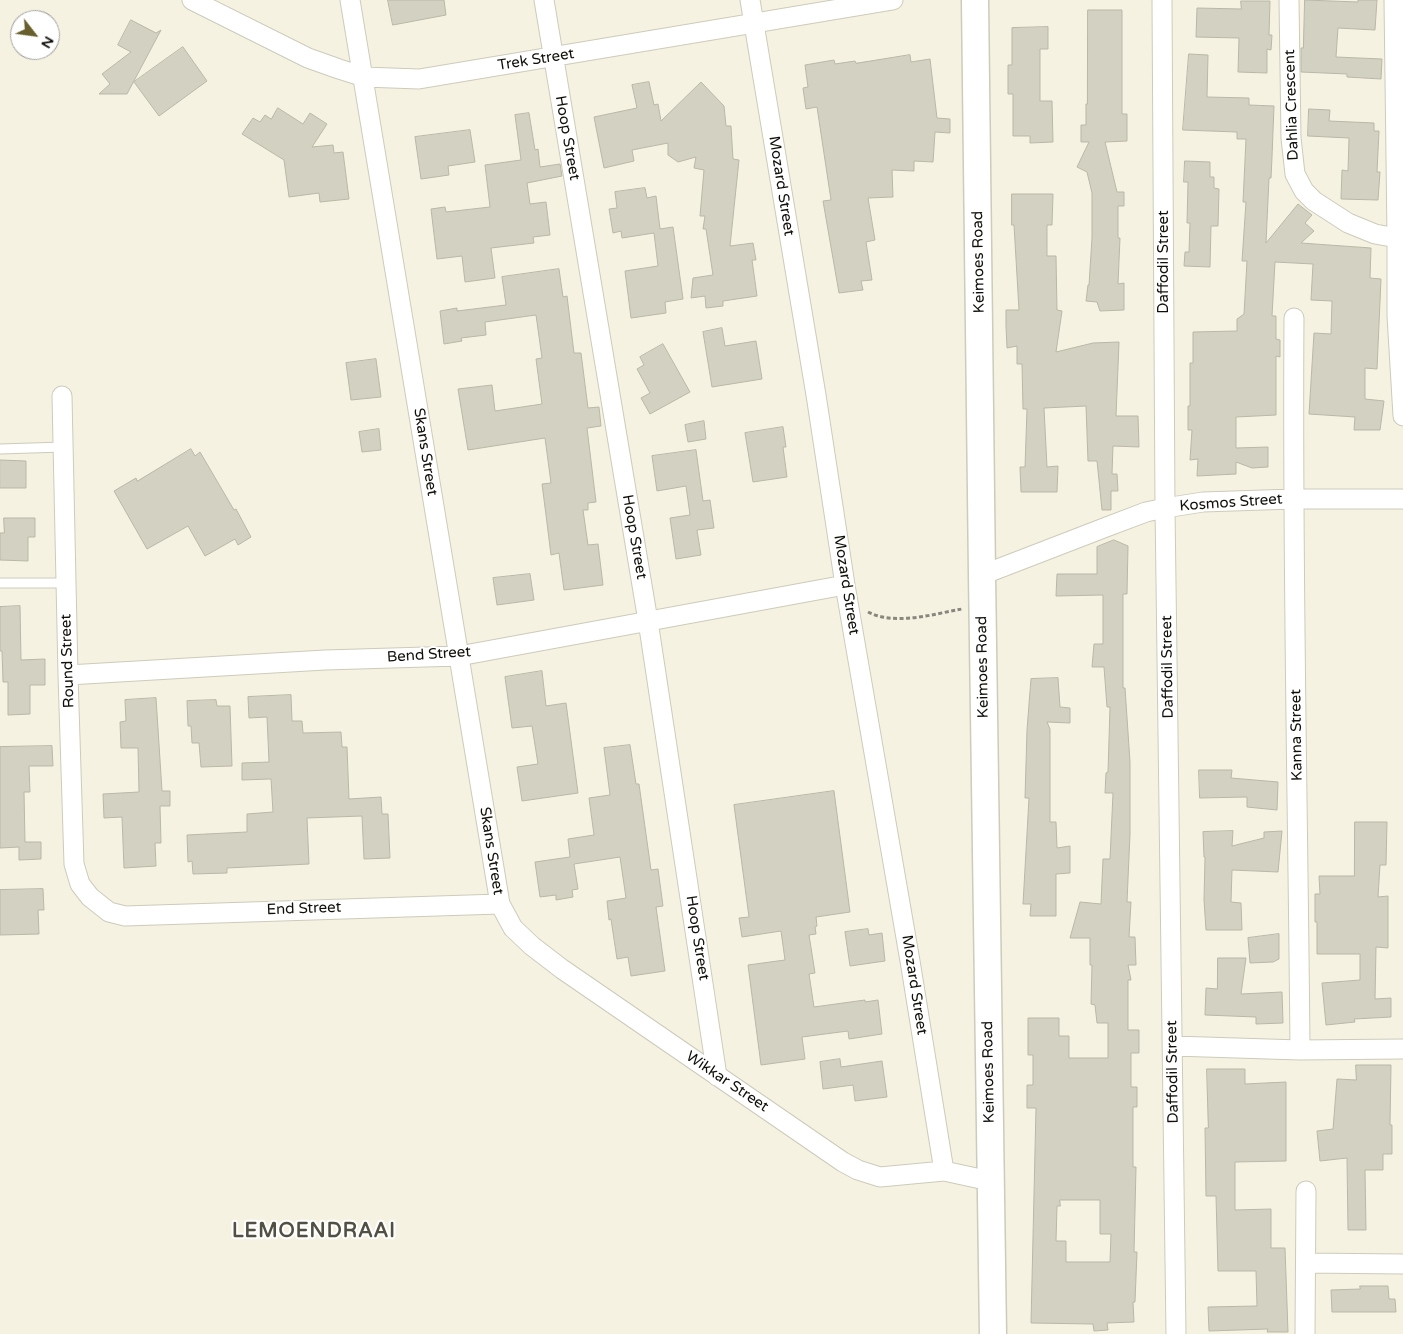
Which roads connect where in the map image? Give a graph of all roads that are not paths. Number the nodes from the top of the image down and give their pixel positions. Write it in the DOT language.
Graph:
graph roads {
  1 [pos="192,0"];
  2 [pos="350,0"];
  3 [pos="544,0"];
  4 [pos="750,0"];
  5 [pos="893,0"];
  6 [pos="975,0"];
  7 [pos="1162,0"];
  8 [pos="1289,0"];
  9 [pos="1394,0"];
  10 [pos="754,22"];
  11 [pos="554,58"];
  12 [pos="364,77"];
  13 [pos="1397,238"];
  14 [pos="1294,318"];
  15 [pos="62,396"];
  16 [pos="1403,416"];
  17 [pos="63,447"];
  18 [pos="0,449"];
  19 [pos="1293,499"];
  20 [pos="1403,499"];
  21 [pos="1165,508"];
  22 [pos="982,575"];
  23 [pos="0,583"];
  24 [pos="66,583"];
  25 [pos="847,593"];
  26 [pos="648,622"];
  27 [pos="459,656"];
  28 [pos="68,675"];
  29 [pos="500,904"];
  30 [pos="109,912"];
  31 [pos="1173,1046"];
  32 [pos="1403,1048"];
  33 [pos="1300,1050"];
  34 [pos="718,1076"];
  35 [pos="944,1170"];
  36 [pos="990,1181"];
  37 [pos="1306,1191"];
  38 [pos="1306,1263"];
  39 [pos="1403,1264"];
  40 [pos="993,1334"];
  41 [pos="1176,1334"];
  42 [pos="1305,1334"];
  1 -- 12 [label="street, Trek Street"];
  2 -- 12 [label="street, Skans Street"];
  3 -- 11 [label="street, Hoop Street"];
  4 -- 10 [label="street, Mozard Street"];
  5 -- 10 [label="street, Trek Street"];
  6 -- 22 [label="street, Keimoes Road"];
  7 -- 21 [label="street, Daffodil Street"];
  8 -- 13 [label="street, Dahlia Crescent"];
  9 -- 13 [label="street"];
  10 -- 11 [label="street, Trek Street"];
  10 -- 25 [label="street, Mozard Street"];
  11 -- 12 [label="street, Trek Street"];
  11 -- 26 [label="street, Hoop Street"];
  12 -- 27 [label="street, Skans Street"];
  13 -- 16 [label="street"];
  14 -- 19 [label="street, Kanna Street"];
  15 -- 17 [label="street, Round Street"];
  17 -- 18 [label="lane"];
  17 -- 24 [label="street, Round Street"];
  19 -- 20 [label="street, Kosmos Street"];
  19 -- 21 [label="street, Kosmos Street"];
  19 -- 33 [label="street, Kanna Street"];
  21 -- 22 [label="street, Kosmos Street"];
  21 -- 31 [label="street, Daffodil Street"];
  22 -- 36 [label="street, Keimoes Road"];
  23 -- 24 [label="lane"];
  24 -- 28 [label="street, Round Street"];
  25 -- 26 [label="street, Bend Street"];
  25 -- 35 [label="street, Mozard Street"];
  26 -- 27 [label="street, Bend Street"];
  26 -- 34 [label="street, Hoop Street"];
  27 -- 28 [label="street, Bend Street"];
  27 -- 29 [label="street, Skans Street"];
  28 -- 30 [label="street, Round Street"];
  29 -- 30 [label="street, End Street"];
  29 -- 34 [label="street, Wikkar Street"];
  31 -- 33 [label="street"];
  31 -- 41 [label="street, Daffodil Street"];
  32 -- 33 [label="street"];
  34 -- 35 [label="street, Wikkar Street"];
  35 -- 36 [label="street, Wikkar Street"];
  36 -- 40 [label="street, Keimoes Road"];
  37 -- 38 [label="street"];
  38 -- 39 [label="street"];
  38 -- 42 [label="street"];
}
